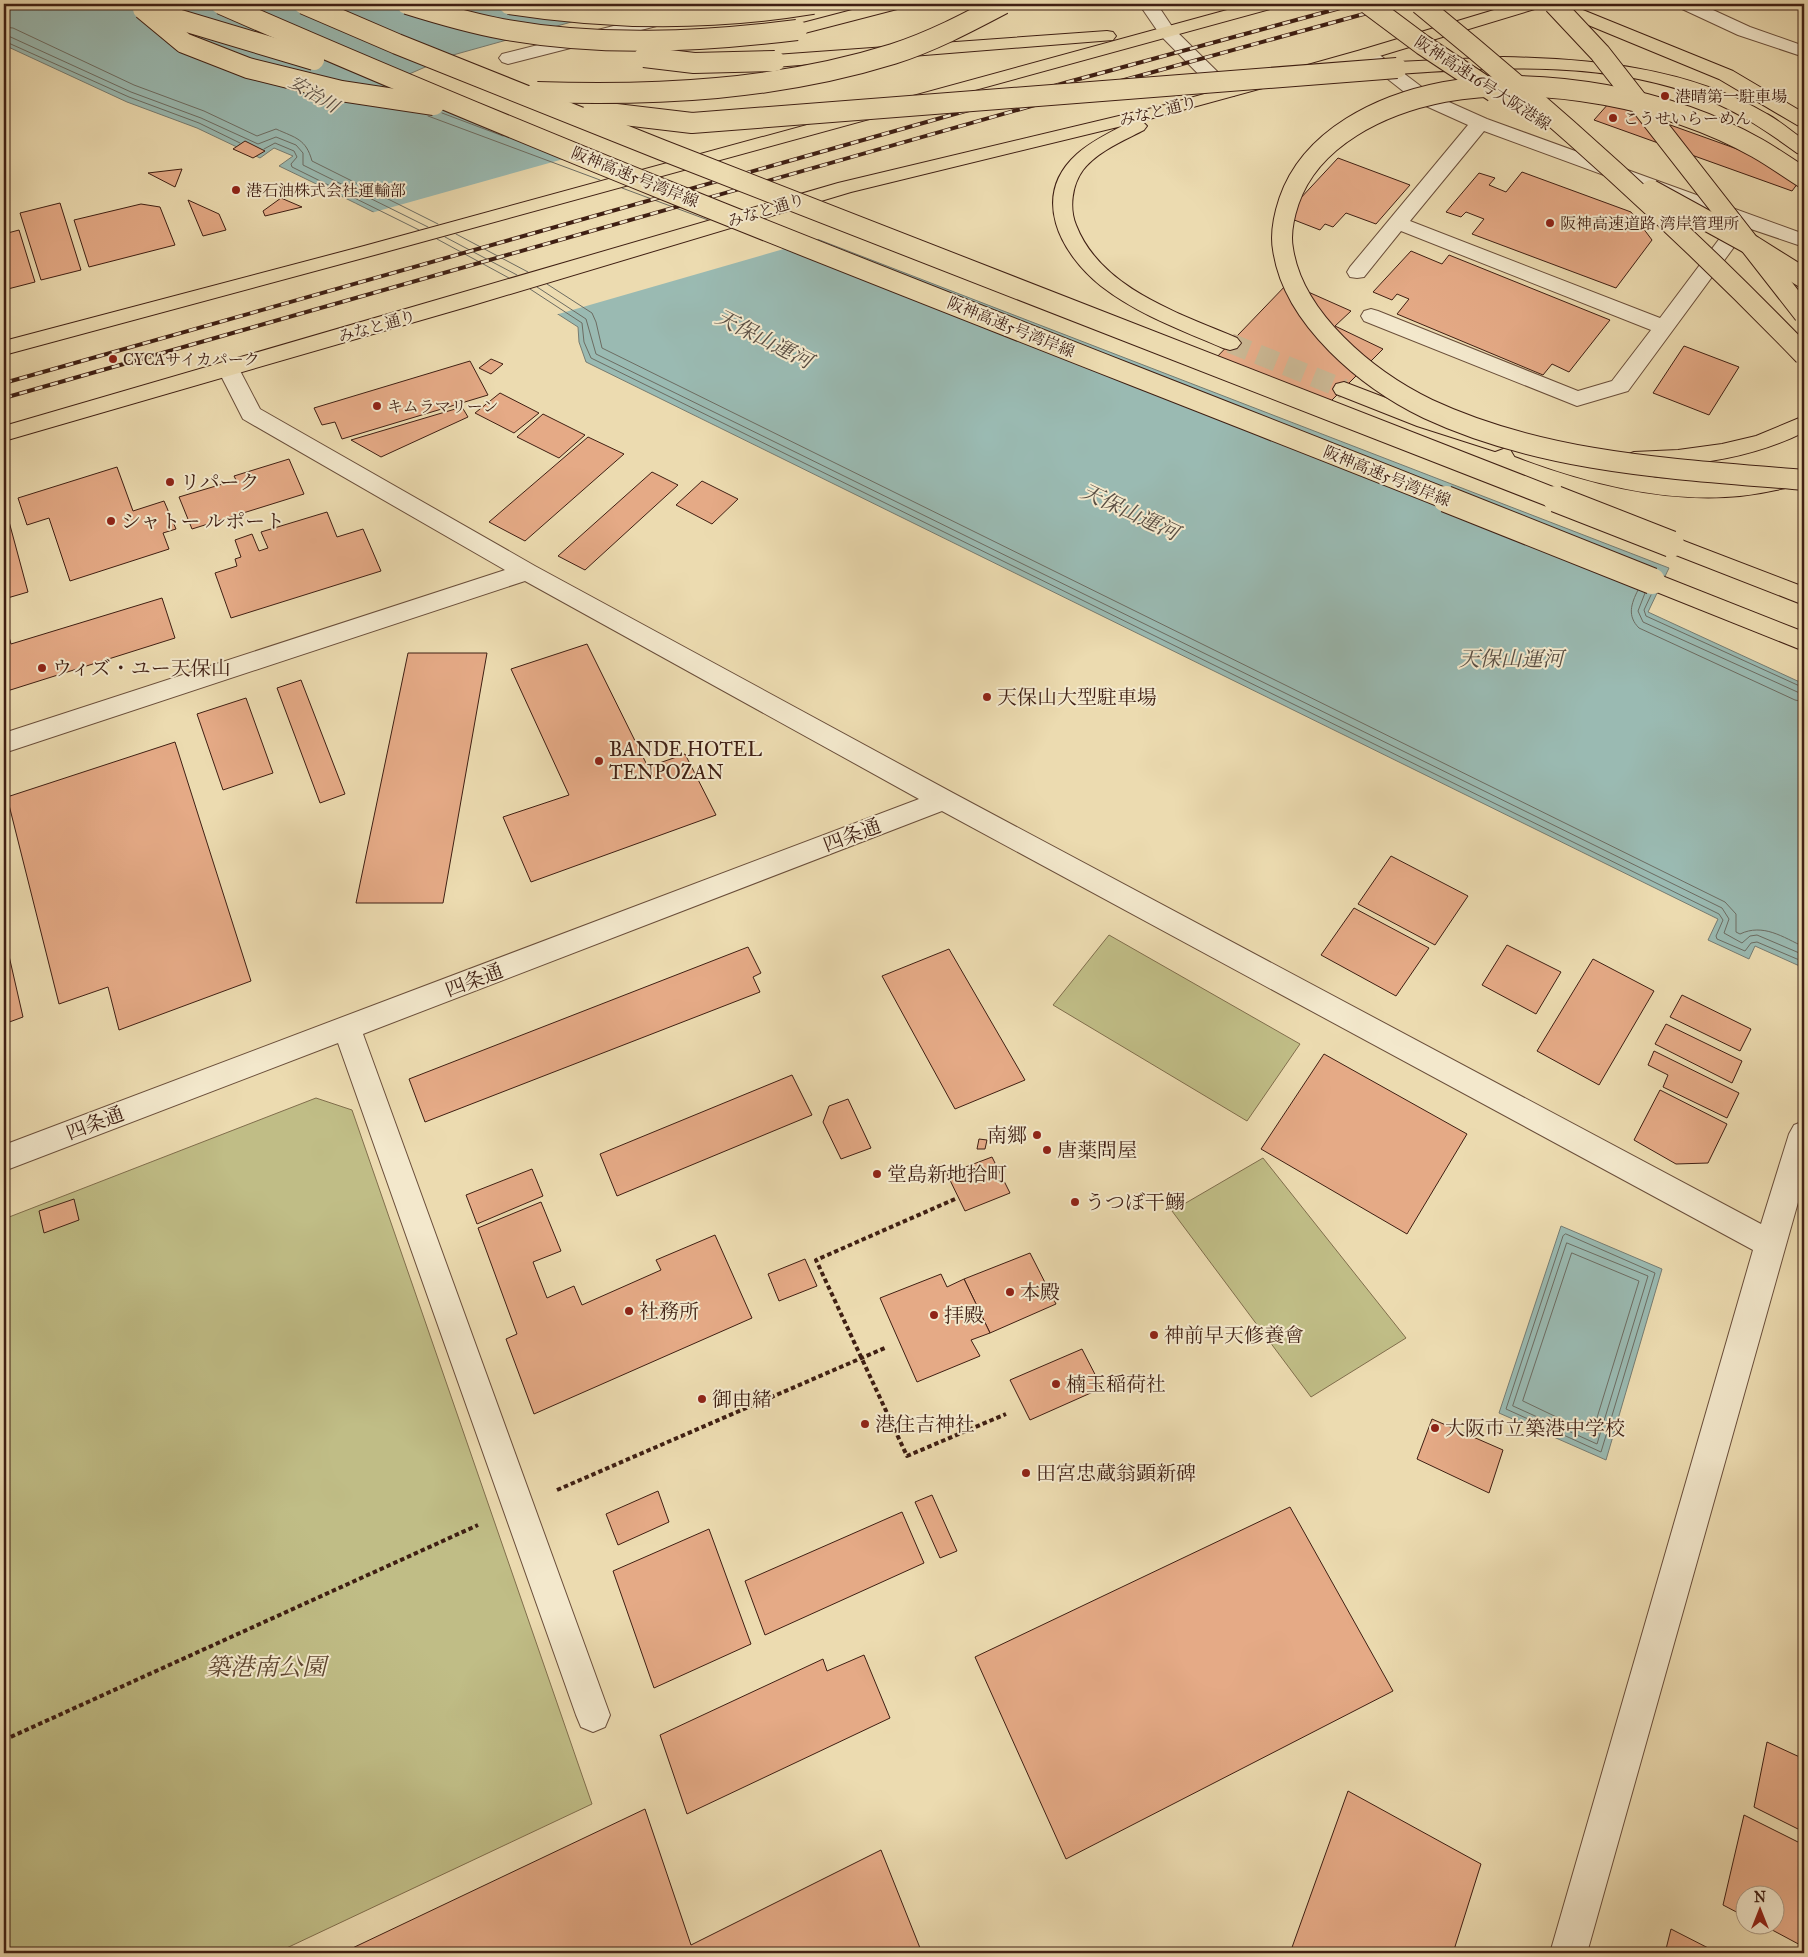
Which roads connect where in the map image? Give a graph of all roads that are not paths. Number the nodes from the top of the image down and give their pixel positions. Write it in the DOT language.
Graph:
graph roads {
  1 [pos="221,4"];
  2 [pos="304,4"];
  3 [pos="407,4"];
  4 [pos="509,4"];
  5 [pos="721,4"];
  6 [pos="813,4"];
  7 [pos="895,4"];
  8 [pos="1003,4"];
  9 [pos="1148,4"];
  10 [pos="1268,4"];
  11 [pos="1368,4"];
  12 [pos="1420,4"];
  13 [pos="1532,4"];
  14 [pos="1554,4"];
  15 [pos="1686,4"];
  16 [pos="137,6"];
  17 [pos="1167,32"];
  18 [pos="1804,52"];
  19 [pos="1367,54"];
  20 [pos="508,58"];
  21 [pos="1228,92"];
  22 [pos="1170,108"];
  23 [pos="1804,121"];
  24 [pos="1480,124"];
  25 [pos="1804,149"];
  26 [pos="1804,178"];
  27 [pos="1743,221"];
  28 [pos="1398,223"];
  29 [pos="1804,241"];
  30 [pos="1357,272"];
  31 [pos="1804,278"];
  32 [pos="1804,314"];
  33 [pos="1371,316"];
  34 [pos="1664,327"];
  35 [pos="1230,343"];
  36 [pos="4,348"];
  37 [pos="1804,355"];
  38 [pos="228,368"];
  39 [pos="1353,392"];
  40 [pos="1804,424"];
  41 [pos="4,434"];
  42 [pos="1523,451"];
  43 [pos="1804,476"];
  44 [pos="1804,480"];
  45 [pos="527,572"];
  46 [pos="1804,596"];
  47 [pos="1804,642"];
  48 [pos="4,743"];
  49 [pos="944,800"];
  50 [pos="347,1028"];
  51 [pos="1804,1134"];
  52 [pos="4,1158"];
  53 [pos="1770,1244"];
  54 [pos="593,1715"];
  55 [pos="1569,1953"];
  1 -- 47 [label="highway, 阪神高速5号湾岸線, bridge"];
  2 -- 46 [label="highway, 阪神高速5号湾岸線, bridge"];
  3 -- 7 [label="highway, bridge"];
  4 -- 6 [label="highway, bridge"];
  4 -- 17 [label="highway, bridge"];
  5 -- 20 [label="street"];
  8 -- 16 [label="highway, bridge"];
  9 -- 17 [label="street"];
  10 -- 17 [label="highway"];
  11 -- 31 [label="highway, 阪神高速16号大阪港線, bridge"];
  12 -- 37 [label="highway, 阪神高速16号大阪港線, bridge"];
  13 -- 19 [label="highway, みなと通り"];
  14 -- 23 [label="highway"];
  14 -- 32 [label="highway, bridge"];
  15 -- 18 [label="street"];
  16 -- 25 [label="highway, bridge"];
  17 -- 21 [label="street"];
  17 -- 36 [label="highway, bridge"];
  19 -- 21 [label="highway, みなと通り"];
  19 -- 24 [label="street"];
  21 -- 22 [label="highway, みなと通り"];
  22 -- 35 [label="highway"];
  22 -- 38 [label="highway, みなと通り, bridge"];
  24 -- 27 [label="street"];
  24 -- 28 [label="street"];
  26 -- 44 [label="highway, bridge"];
  27 -- 29 [label="street"];
  27 -- 34 [label="street"];
  28 -- 30 [label="street"];
  28 -- 34 [label="street"];
  33 -- 34 [label="street"];
  38 -- 41 [label="highway, みなと通り"];
  38 -- 45 [label="street"];
  39 -- 42 [label="highway"];
  40 -- 42 [label="highway, bridge"];
  42 -- 43 [label="highway, bridge"];
  45 -- 48 [label="street"];
  45 -- 49 [label="street"];
  49 -- 50 [label="street, 四条通"];
  49 -- 53 [label="street"];
  50 -- 52 [label="street, 四条通"];
  50 -- 54 [label="street"];
  51 -- 53 [label="street"];
  53 -- 55 [label="street"];
}
